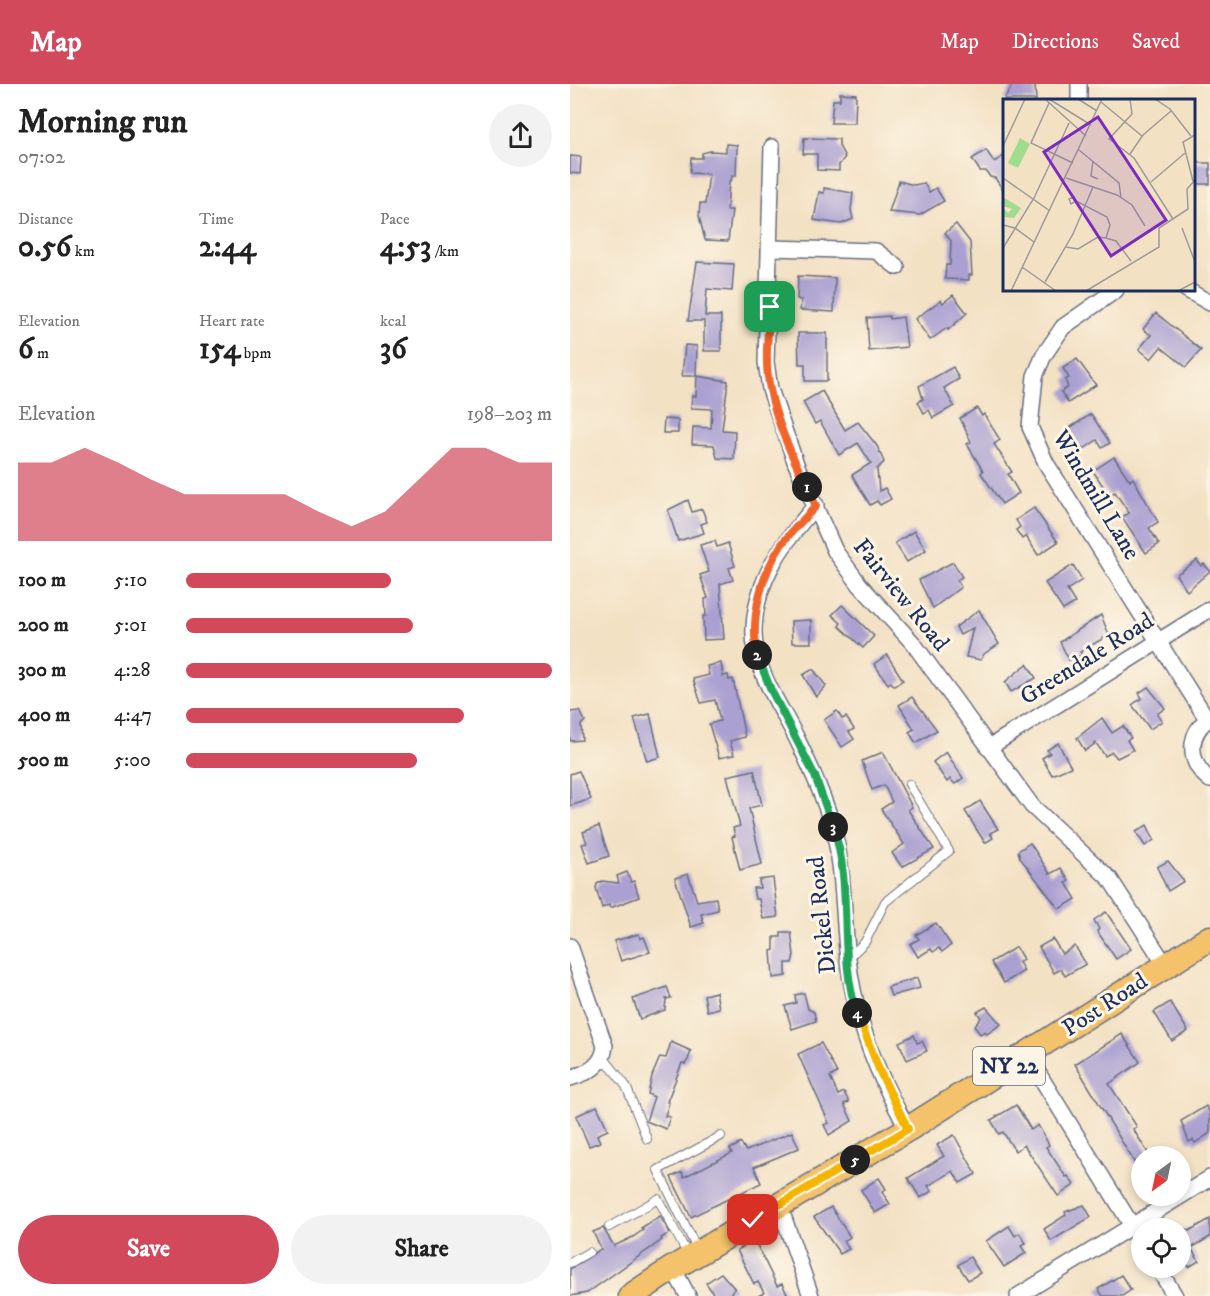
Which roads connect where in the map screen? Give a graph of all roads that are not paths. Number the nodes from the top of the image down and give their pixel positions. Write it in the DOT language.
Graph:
graph roads {
  1 [pos="1078,84"];
  2 [pos="1079,99"];
  3 [pos="772,147"];
  4 [pos="771,248"];
  5 [pos="897,267"];
  6 [pos="1115,291"];
  7 [pos="1189,291"];
  8 [pos="1210,303"];
  9 [pos="816,506"];
  10 [pos="1210,609"];
  11 [pos="1159,641"];
  12 [pos="1209,719"];
  13 [pos="988,748"];
  14 [pos="1210,780"];
  15 [pos="909,784"];
  16 [pos="1210,938"];
  17 [pos="570,946"];
  18 [pos="848,959"];
  19 [pos="1166,966"];
  20 [pos="1027,1056"];
  21 [pos="604,1058"];
  22 [pos="570,1078"];
  23 [pos="908,1129"];
  24 [pos="721,1136"];
  25 [pos="646,1139"];
  26 [pos="1210,1178"];
  27 [pos="782,1203"];
  28 [pos="1146,1218"];
  29 [pos="1131,1225"];
  30 [pos="609,1227"];
  31 [pos="1131,1228"];
  32 [pos="589,1252"];
  33 [pos="687,1259"];
  34 [pos="570,1263"];
  35 [pos="1164,1278"];
  36 [pos="631,1296"];
  37 [pos="688,1296"];
  38 [pos="811,1296"];
  39 [pos="1018,1296"];
  40 [pos="1175,1296"];
  1 -- 2 [label="street"];
  3 -- 4 [label="street, Fairview Road"];
  4 -- 5 [label="street"];
  4 -- 9 [label="street, Fairview Road"];
  6 -- 11 [label="street, Windmill Lane"];
  7 -- 8 [label="street"];
  9 -- 13 [label="street, Fairview Road"];
  9 -- 18 [label="street, Dickel Road"];
  10 -- 11 [label="street, Greendale Road"];
  11 -- 12 [label="street, Windmill Lane"];
  11 -- 13 [label="street, Greendale Road"];
  12 -- 14 [label="street"];
  13 -- 19 [label="street, Fairview Road"];
  15 -- 18 [label="lane"];
  16 -- 19 [label="main road, Post Road / NY 22"];
  17 -- 21 [label="street"];
  18 -- 23 [label="street, Dickel Road"];
  19 -- 20 [label="main road, Post Road / NY 22"];
  20 -- 23 [label="main road, Post Road / NY 22"];
  20 -- 29 [label="street"];
  21 -- 22 [label="street"];
  21 -- 25 [label="lane"];
  23 -- 27 [label="main road, Post Road / NY 22"];
  24 -- 33 [label="lane"];
  26 -- 28 [label="street"];
  27 -- 33 [label="main road, NY 22"];
  27 -- 38 [label="street"];
  30 -- 33 [label="lane"];
  31 -- 39 [label="street"];
  32 -- 34 [label="lane"];
  33 -- 36 [label="main road, NY 22"];
  33 -- 37 [label="street"];
  35 -- 40 [label="street"];
}
